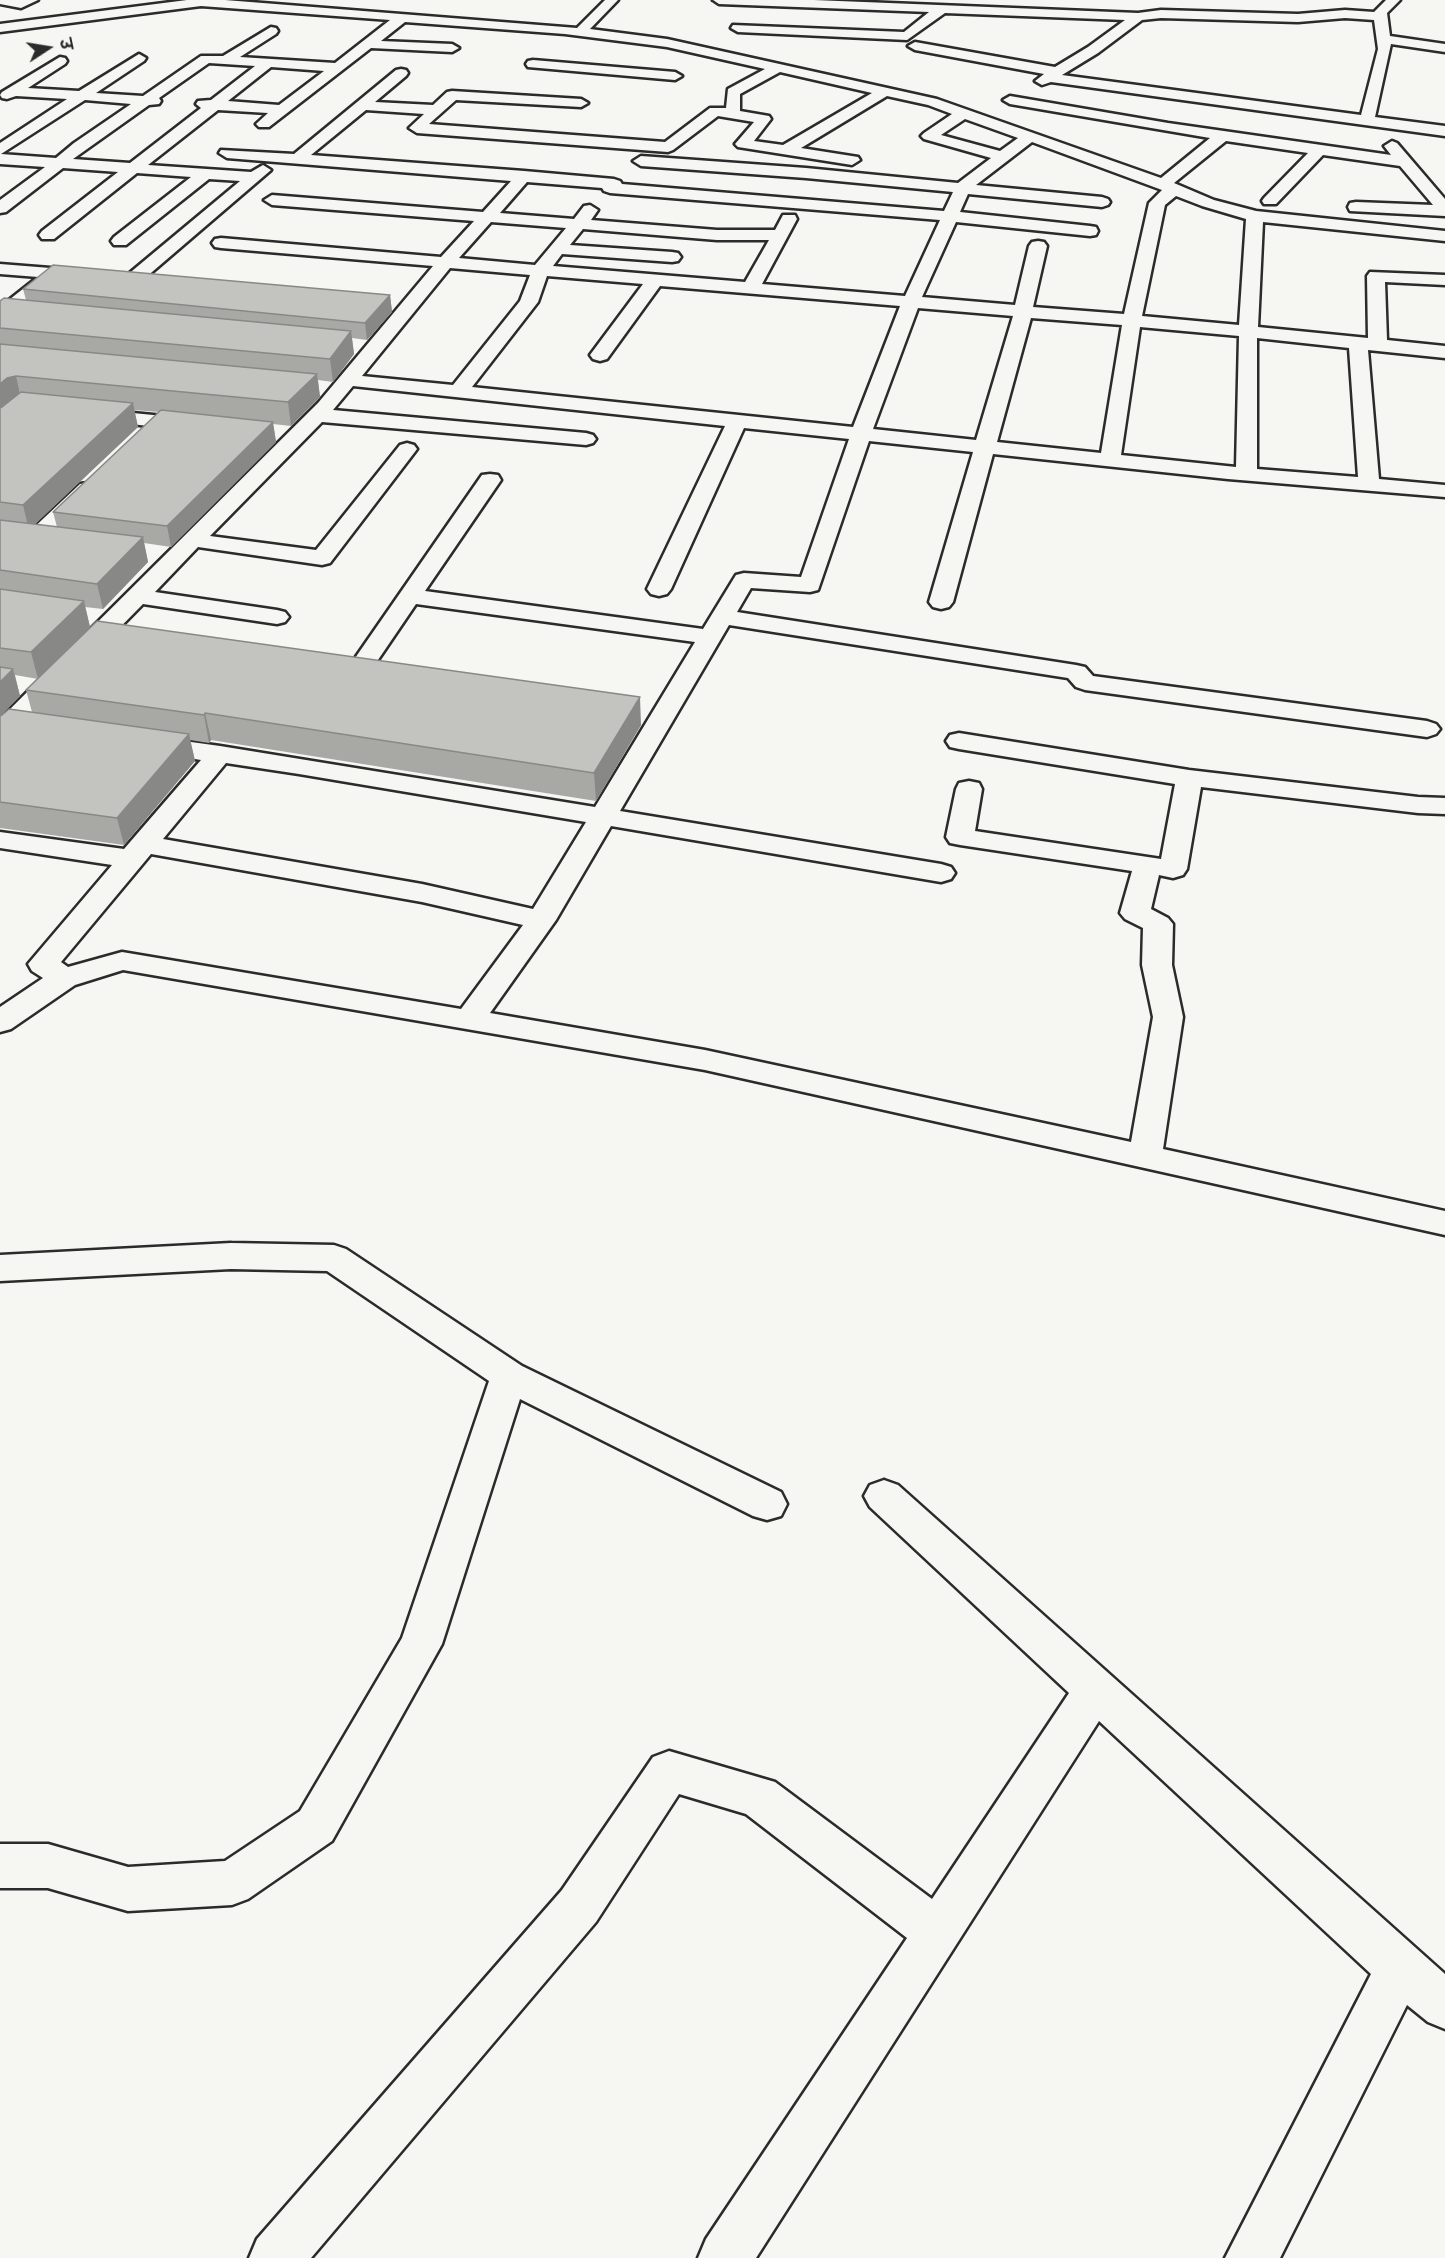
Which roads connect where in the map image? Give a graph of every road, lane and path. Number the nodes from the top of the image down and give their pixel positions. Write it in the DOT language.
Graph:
graph roads {
  1 [pos="0,0"];
  2 [pos="32,0"];
  3 [pos="612,0"];
  4 [pos="719,0"];
  5 [pos="1070,0"];
  6 [pos="1188,0"];
  7 [pos="1297,0"];
  8 [pos="1394,0"];
  9 [pos="204,1"];
  10 [pos="751,1"];
  11 [pos="942,9"];
  12 [pos="1005,12"];
  13 [pos="397,14"];
  14 [pos="1172,14"];
  15 [pos="1065,15"];
  16 [pos="1380,16"];
  17 [pos="1138,17"];
  18 [pos="1298,18"];
  19 [pos="985,25"];
  20 [pos="0,28"];
  21 [pos="271,31"];
  22 [pos="577,32"];
  23 [pos="965,38"];
  24 [pos="1383,39"];
  25 [pos="731,42"];
  26 [pos="366,44"];
  27 [pos="915,46"];
  28 [pos="453,48"];
  29 [pos="1445,48"];
  30 [pos="945,51"];
  31 [pos="139,58"];
  32 [pos="226,60"];
  33 [pos="60,61"];
  34 [pos="268,63"];
  35 [pos="780,67"];
  36 [pos="335,68"];
  37 [pos="401,73"];
  38 [pos="1052,75"];
  39 [pos="675,76"];
  40 [pos="508,84"];
  41 [pos="885,91"];
  42 [pos="6,95"];
  43 [pos="81,96"];
  44 [pos="492,98"];
  45 [pos="146,100"];
  46 [pos="1010,100"];
  47 [pos="168,102"];
  48 [pos="191,103"];
  49 [pos="213,105"];
  50 [pos="361,105"];
  51 [pos="282,110"];
  52 [pos="436,110"];
  53 [pos="1411,110"];
  54 [pos="733,114"];
  55 [pos="969,115"];
  56 [pos="1368,117"];
  57 [pos="1419,128"];
  58 [pos="1442,134"];
  59 [pos="1222,136"];
  60 [pos="550,137"];
  61 [pos="1029,137"];
  62 [pos="650,144"];
  63 [pos="0,150"];
  64 [pos="786,150"];
  65 [pos="1319,150"];
  66 [pos="278,157"];
  67 [pos="298,158"];
  68 [pos="1004,158"];
  69 [pos="0,159"];
  70 [pos="635,160"];
  71 [pos="852,160"];
  72 [pos="1406,162"];
  73 [pos="60,163"];
  74 [pos="133,168"];
  75 [pos="205,174"];
  76 [pos="524,176"];
  77 [pos="254,177"];
  78 [pos="612,186"];
  79 [pos="1168,187"];
  80 [pos="963,188"];
  81 [pos="272,201"];
  82 [pos="1102,202"];
  83 [pos="798,203"];
  84 [pos="1292,203"];
  85 [pos="1335,206"];
  86 [pos="0,208"];
  87 [pos="1445,210"];
  88 [pos="488,216"];
  89 [pos="950,216"];
  90 [pos="1255,216"];
  91 [pos="580,222"];
  92 [pos="1090,231"];
  93 [pos="48,234"];
  94 [pos="780,235"];
  95 [pos="1445,236"];
  96 [pos="120,241"];
  97 [pos="221,243"];
  98 [pos="1038,246"];
  99 [pos="558,249"];
  100 [pos="672,257"];
  101 [pos="446,262"];
  102 [pos="0,269"];
  103 [pos="540,270"];
  104 [pos="52,274"];
  105 [pos="132,280"];
  106 [pos="655,280"];
  107 [pos="1445,280"];
  108 [pos="154,282"];
  109 [pos="751,288"];
  110 [pos="911,302"];
  111 [pos="386,303"];
  112 [pos="410,306"];
  113 [pos="1023,312"];
  114 [pos="2,313"];
  115 [pos="29,314"];
  116 [pos="1132,321"];
  117 [pos="1248,332"];
  118 [pos="1358,343"];
  119 [pos="353,345"];
  120 [pos="1378,345"];
  121 [pos="375,348"];
  122 [pos="1445,352"];
  123 [pos="600,355"];
  124 [pos="344,385"];
  125 [pos="316,388"];
  126 [pos="458,392"];
  127 [pos="67,412"];
  128 [pos="317,415"];
  129 [pos="737,421"];
  130 [pos="159,422"];
  131 [pos="216,427"];
  132 [pos="274,433"];
  133 [pos="861,434"];
  134 [pos="297,435"];
  135 [pos="142,437"];
  136 [pos="586,439"];
  137 [pos="984,447"];
  138 [pos="407,449"];
  139 [pos="1110,460"];
  140 [pos="1245,474"];
  141 [pos="101,476"];
  142 [pos="490,480"];
  143 [pos="1369,484"];
  144 [pos="1445,491"];
  145 [pos="12,536"];
  146 [pos="34,539"];
  147 [pos="193,540"];
  148 [pos="58,542"];
  149 [pos="153,553"];
  150 [pos="177,556"];
  151 [pos="659,589"];
  152 [pos="137,596"];
  153 [pos="410,596"];
  154 [pos="941,602"];
  155 [pos="277,617"];
  156 [pos="715,627"];
  157 [pos="356,674"];
  158 [pos="11,685"];
  159 [pos="44,689"];
  160 [pos="5,729"];
  161 [pos="45,729"];
  162 [pos="1427,729"];
  163 [pos="126,741"];
  164 [pos="959,741"];
  165 [pos="219,754"];
  166 [pos="1189,778"];
  167 [pos="969,789"];
  168 [pos="1445,806"];
  169 [pos="602,816"];
  170 [pos="0,840"];
  171 [pos="138,851"];
  172 [pos="1148,865"];
  173 [pos="941,873"];
  174 [pos="541,920"];
  175 [pos="64,978"];
  176 [pos="469,1020"];
  177 [pos="0,1022"];
  178 [pos="1145,1157"];
  179 [pos="1445,1223"];
  180 [pos="0,1268"];
  181 [pos="509,1376"];
  182 [pos="884,1496"];
  183 [pos="767,1504"];
  184 [pos="1096,1689"];
  185 [pos="0,1866"];
  186 [pos="936,1931"];
  187 [pos="1400,1968"];
  188 [pos="1445,2006"];
  189 [pos="276,2258"];
  190 [pos="725,2258"];
  191 [pos="1252,2258"];
  1 -- 2 [label="street"];
  3 -- 22 [label="street"];
  4 -- 10 [label="street"];
  5 -- 15 [label="street"];
  6 -- 14 [label="street"];
  7 -- 18 [label="street"];
  8 -- 16 [label="street"];
  9 -- 13 [label="street"];
  9 -- 20 [label="street"];
  10 -- 11 [label="street"];
  10 -- 25 [label="street"];
  11 -- 12 [label="street"];
  11 -- 25 [label="street"];
  12 -- 15 [label="street"];
  12 -- 19 [label="street"];
  13 -- 22 [label="street"];
  13 -- 26 [label="street"];
  14 -- 17 [label="street"];
  14 -- 18 [label="street"];
  15 -- 17 [label="street"];
  16 -- 18 [label="street"];
  16 -- 24 [label="street"];
  17 -- 38 [label="street"];
  21 -- 32 [label="street"];
  22 -- 25 [label="street"];
  22 -- 39 [label="street"];
  23 -- 30 [label="street"];
  24 -- 29 [label="street"];
  24 -- 56 [label="street"];
  25 -- 35 [label="street"];
  26 -- 28 [label="street"];
  26 -- 36 [label="street"];
  27 -- 30 [label="street"];
  30 -- 38 [label="street"];
  31 -- 43 [label="street"];
  32 -- 34 [label="street"];
  32 -- 45 [label="street"];
  33 -- 42 [label="street"];
  34 -- 36 [label="street"];
  34 -- 49 [label="street"];
  35 -- 41 [label="street"];
  35 -- 54 [label="street"];
  36 -- 51 [label="street"];
  37 -- 50 [label="street"];
  38 -- 46 [label="street"];
  38 -- 56 [label="street"];
  40 -- 44 [label="street"];
  41 -- 55 [label="street"];
  41 -- 64 [label="street"];
  42 -- 43 [label="street"];
  43 -- 45 [label="street"];
  43 -- 63 [label="street"];
  44 -- 52 [label="street"];
  44 -- 60 [label="street"];
  45 -- 47 [label="street"];
  45 -- 73 [label="street"];
  46 -- 55 [label="street"];
  46 -- 59 [label="street"];
  48 -- 49 [label="street"];
  49 -- 51 [label="street"];
  49 -- 74 [label="street"];
  50 -- 52 [label="street"];
  50 -- 67 [label="street"];
  51 -- 66 [label="street"];
  52 -- 60 [label="street"];
  53 -- 56 [label="street"];
  54 -- 62 [label="street"];
  54 -- 64 [label="street"];
  55 -- 61 [label="street"];
  55 -- 68 [label="street"];
  56 -- 57 [label="street"];
  57 -- 58 [label="street"];
  57 -- 72 [label="street"];
  59 -- 65 [label="street"];
  59 -- 79 [label="street"];
  60 -- 62 [label="street"];
  61 -- 68 [label="street"];
  61 -- 79 [label="street"];
  62 -- 70 [label="street"];
  64 -- 71 [label="street"];
  65 -- 72 [label="street"];
  65 -- 84 [label="street"];
  66 -- 67 [label="street"];
  66 -- 77 [label="street"];
  67 -- 76 [label="street"];
  68 -- 80 [label="street"];
  69 -- 73 [label="street"];
  70 -- 78 [label="street"];
  70 -- 80 [label="street"];
  72 -- 87 [label="street"];
  73 -- 74 [label="street"];
  73 -- 86 [label="street"];
  74 -- 75 [label="street"];
  74 -- 93 [label="street"];
  75 -- 77 [label="street"];
  75 -- 96 [label="street"];
  76 -- 78 [label="street"];
  76 -- 88 [label="street"];
  77 -- 105 [label="street"];
  78 -- 83 [label="street"];
  78 -- 91 [label="street"];
  79 -- 90 [label="street"];
  79 -- 116 [label="street"];
  80 -- 82 [label="street"];
  80 -- 89 [label="street"];
  81 -- 88 [label="street"];
  83 -- 89 [label="street"];
  83 -- 94 [label="street"];
  85 -- 87 [label="street"];
  88 -- 91 [label="street"];
  88 -- 101 [label="street"];
  89 -- 92 [label="street"];
  89 -- 110 [label="street"];
  90 -- 95 [label="street"];
  90 -- 117 [label="street"];
  91 -- 94 [label="street"];
  91 -- 99 [label="street"];
  94 -- 109 [label="street"];
  97 -- 101 [label="street"];
  98 -- 113 [label="street"];
  99 -- 100 [label="street"];
  99 -- 103 [label="street"];
  101 -- 103 [label="street"];
  101 -- 112 [label="street"];
  102 -- 104 [label="street"];
  103 -- 106 [label="street"];
  103 -- 126 [label="street"];
  104 -- 105 [label="street"];
  104 -- 114 [label="street"];
  105 -- 108 [label="street"];
  106 -- 109 [label="street"];
  106 -- 123 [label="street"];
  107 -- 120 [label="street"];
  109 -- 110 [label="street"];
  110 -- 113 [label="street"];
  110 -- 133 [label="street"];
  111 -- 112 [label="street"];
  112 -- 121 [label="street"];
  113 -- 116 [label="street"];
  113 -- 137 [label="street"];
  114 -- 115 [label="street"];
  116 -- 117 [label="street"];
  116 -- 139 [label="street"];
  117 -- 118 [label="street"];
  117 -- 140 [label="street"];
  118 -- 120 [label="street"];
  118 -- 143 [label="street"];
  119 -- 121 [label="street"];
  120 -- 122 [label="street"];
  121 -- 124 [label="street"];
  124 -- 125 [label="street"];
  124 -- 126 [label="street"];
  124 -- 128 [label="street"];
  126 -- 129 [label="street"];
  127 -- 130 [label="street"];
  128 -- 134 [label="street"];
  128 -- 136 [label="street"];
  129 -- 133 [label="street"];
  129 -- 151 [label="street"];
  130 -- 131 [label="street"];
  130 -- 135 [label="street"];
  132 -- 134 [label="street"];
  133 -- 137 [label="street"];
  133 -- 156 [label="street"];
  134 -- 147 [label="street"];
  137 -- 139 [label="street"];
  137 -- 154 [label="street"];
  138 -- 147 [label="street"];
  139 -- 140 [label="street"];
  140 -- 143 [label="street"];
  141 -- 146 [label="street"];
  142 -- 153 [label="street"];
  143 -- 144 [label="street"];
  145 -- 146 [label="street"];
  146 -- 148 [label="street"];
  147 -- 150 [label="street"];
  149 -- 150 [label="street"];
  150 -- 152 [label="street"];
  152 -- 155 [label="street"];
  152 -- 159 [label="street"];
  153 -- 156 [label="street"];
  153 -- 157 [label="street"];
  156 -- 162 [label="street"];
  156 -- 169 [label="street"];
  158 -- 159 [label="street"];
  159 -- 160 [label="street"];
  160 -- 161 [label="street"];
  163 -- 165 [label="street"];
  164 -- 166 [label="street"];
  165 -- 169 [label="street"];
  165 -- 171 [label="street"];
  166 -- 168 [label="street"];
  166 -- 172 [label="street"];
  167 -- 172 [label="street"];
  169 -- 173 [label="street"];
  169 -- 174 [label="street"];
  170 -- 171 [label="street"];
  171 -- 174 [label="street"];
  171 -- 175 [label="street"];
  172 -- 178 [label="street"];
  174 -- 176 [label="street"];
  175 -- 176 [label="street"];
  175 -- 177 [label="street"];
  176 -- 178 [label="street"];
  178 -- 179 [label="street"];
  180 -- 181 [label="street"];
  181 -- 183 [label="street"];
  181 -- 185 [label="street"];
  182 -- 184 [label="street"];
  184 -- 186 [label="street"];
  184 -- 187 [label="street"];
  186 -- 189 [label="street"];
  186 -- 190 [label="street"];
  187 -- 188 [label="street"];
  187 -- 191 [label="street"];
}
